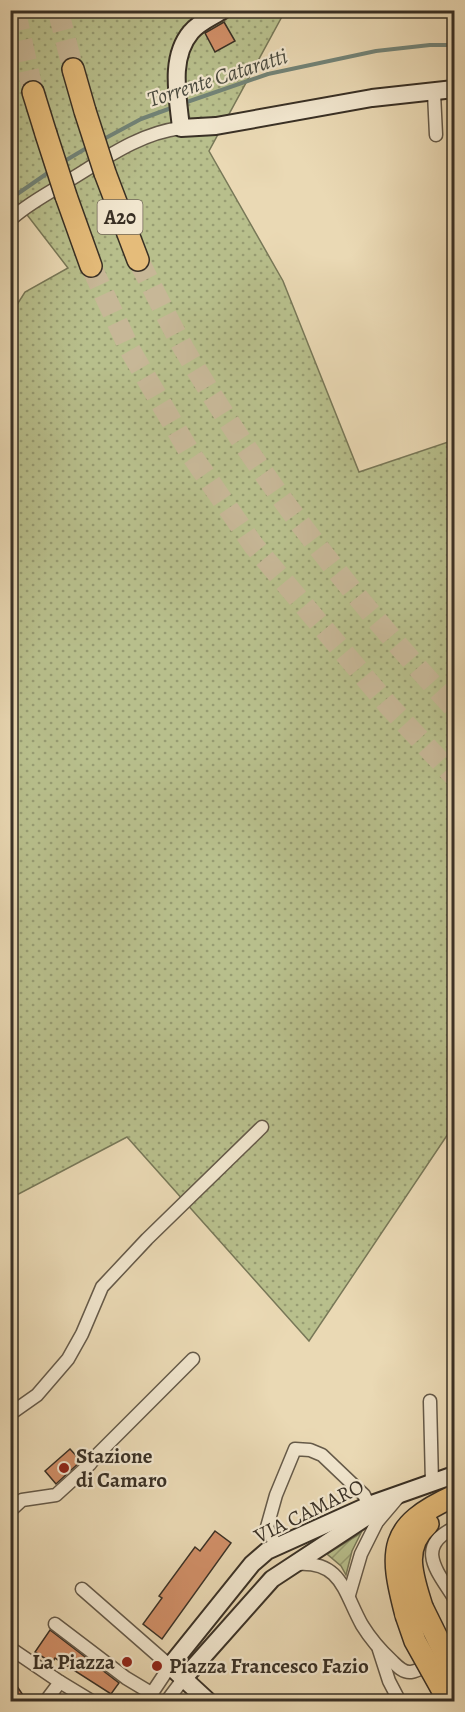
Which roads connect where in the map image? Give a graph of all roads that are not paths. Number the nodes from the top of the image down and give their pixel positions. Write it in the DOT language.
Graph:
graph roads {
  1 [pos="223,10"];
  2 [pos="73,69"];
  3 [pos="454,89"];
  4 [pos="33,92"];
  5 [pos="434,93"];
  6 [pos="181,128"];
  7 [pos="436,135"];
  8 [pos="10,220"];
  9 [pos="138,260"];
  10 [pos="91,266"];
  11 [pos="262,1127"];
  12 [pos="193,1359"];
  13 [pos="430,1401"];
  14 [pos="10,1413"];
  15 [pos="454,1475"];
  16 [pos="432,1483"];
  17 [pos="454,1496"];
  18 [pos="10,1511"];
  19 [pos="454,1511"];
  20 [pos="373,1513"];
  21 [pos="454,1528"];
  22 [pos="299,1536"];
  23 [pos="276,1546"];
  24 [pos="309,1554"];
  25 [pos="292,1564"];
  26 [pos="81,1589"];
  27 [pos="349,1595"];
  28 [pos="454,1598"];
  29 [pos="414,1611"];
  30 [pos="55,1624"];
  31 [pos="378,1647"];
  32 [pos="10,1648"];
  33 [pos="454,1653"];
  34 [pos="172,1663"];
  35 [pos="454,1672"];
  36 [pos="190,1680"];
  37 [pos="60,1682"];
  38 [pos="454,1686"];
  39 [pos="149,1697"];
  40 [pos="45,1701"];
  41 [pos="93,1701"];
  42 [pos="166,1701"];
  43 [pos="209,1701"];
  44 [pos="400,1701"];
  45 [pos="441,1701"];
  46 [pos="449,1701"];
  1 -- 6 [label="street"];
  2 -- 9 [label="highway, A20, bridge"];
  3 -- 5 [label="street"];
  4 -- 10 [label="highway, A20, bridge"];
  5 -- 6 [label="street"];
  5 -- 7 [label="street"];
  6 -- 8 [label="street"];
  11 -- 14 [label="street"];
  12 -- 18 [label="street"];
  13 -- 16 [label="street"];
  15 -- 16 [label="street, VIA CAMARO"];
  16 -- 20 [label="street, VIA CAMARO"];
  17 -- 29 [label="highway"];
  19 -- 29 [label="highway"];
  20 -- 22 [label="street, VIA CAMARO"];
  20 -- 23 [label="street"];
  20 -- 24 [label="street, VIA CAMARO"];
  20 -- 27 [label="street"];
  21 -- 28 [label="street"];
  22 -- 23 [label="street, VIA CAMARO"];
  22 -- 24 [label="street"];
  23 -- 34 [label="street, VIA CAMARO"];
  24 -- 25 [label="street, VIA CAMARO"];
  25 -- 27 [label="street"];
  25 -- 36 [label="street, VIA CAMARO"];
  26 -- 34 [label="street"];
  27 -- 31 [label="street"];
  29 -- 35 [label="highway, bridge"];
  29 -- 46 [label="highway, bridge"];
  30 -- 39 [label="street"];
  31 -- 33 [label="street"];
  31 -- 44 [label="street"];
  32 -- 37 [label="street"];
  34 -- 36 [label="street"];
  34 -- 39 [label="street"];
  36 -- 42 [label="street"];
  36 -- 43 [label="street"];
  37 -- 40 [label="street"];
  37 -- 41 [label="street"];
  38 -- 45 [label="street"];
}
